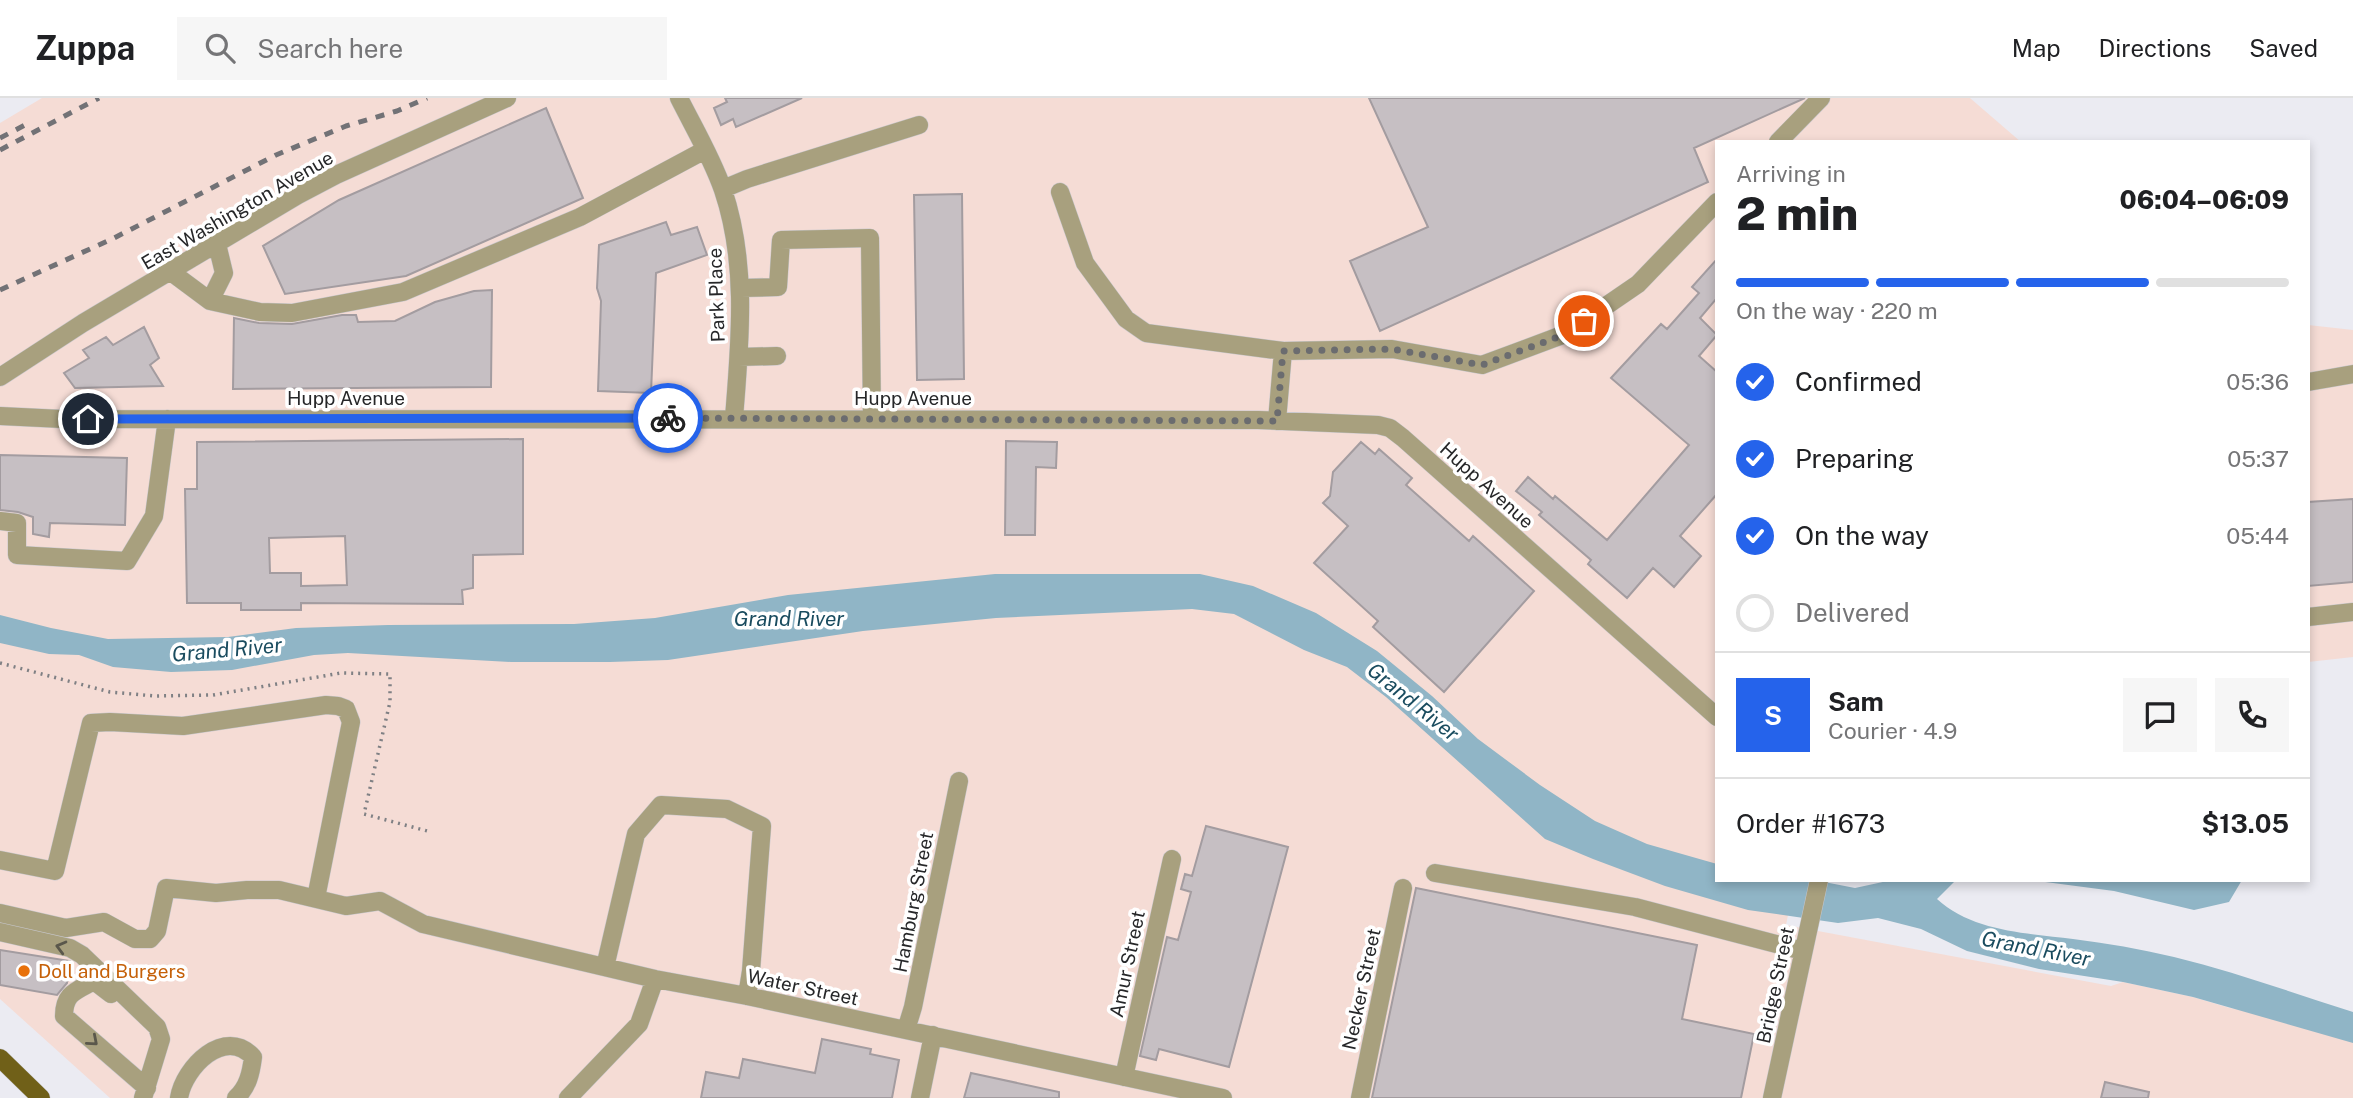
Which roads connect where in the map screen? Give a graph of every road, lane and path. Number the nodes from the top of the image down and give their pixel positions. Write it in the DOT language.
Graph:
graph roads {
  1 [pos="506,98"];
  2 [pos="679,98"];
  3 [pos="1821,98"];
  4 [pos="919,125"];
  5 [pos="1779,140"];
  6 [pos="705,150"];
  7 [pos="723,189"];
  8 [pos="1060,192"];
  9 [pos="1715,204"];
  10 [pos="217,244"];
  11 [pos="171,272"];
  12 [pos="741,288"];
  13 [pos="210,301"];
  14 [pos="1283,351"];
  15 [pos="777,356"];
  16 [pos="739,357"];
  17 [pos="2353,374"];
  18 [pos="0,377"];
  19 [pos="2310,382"];
  20 [pos="0,416"];
  21 [pos="734,418"];
  22 [pos="872,418"];
  23 [pos="167,419"];
  24 [pos="1277,421"];
  25 [pos="0,521"];
  26 [pos="2353,612"];
  27 [pos="2310,617"];
  28 [pos="1715,715"];
  29 [pos="959,781"];
  30 [pos="1172,859"];
  31 [pos="0,860"];
  32 [pos="1435,873"];
  33 [pos="1819,882"];
  34 [pos="1403,888"];
  35 [pos="316,898"];
  36 [pos="0,913"];
  37 [pos="0,932"];
  38 [pos="1805,944"];
  39 [pos="605,967"];
  40 [pos="655,979"];
  41 [pos="747,996"];
  42 [pos="157,1027"];
  43 [pos="906,1030"];
  44 [pos="933,1035"];
  45 [pos="0,1058"];
  46 [pos="1124,1077"];
  47 [pos="145,1093"];
  48 [pos="41,1098"];
  49 [pos="179,1098"];
  50 [pos="236,1098"];
  51 [pos="568,1098"];
  52 [pos="920,1098"];
  53 [pos="1223,1098"];
  54 [pos="1360,1098"];
  55 [pos="1772,1098"];
  1 -- 10 [label="street, East Washington Avenue"];
  2 -- 6 [label="street, Park Place"];
  3 -- 5 [label="street"];
  4 -- 7 [label="street"];
  6 -- 7 [label="street, Park Place"];
  6 -- 13 [label="street"];
  7 -- 12 [label="street, Park Place"];
  8 -- 14 [label="street"];
  9 -- 14 [label="street"];
  10 -- 11 [label="street, East Washington Avenue"];
  10 -- 13 [label="street"];
  11 -- 13 [label="street"];
  11 -- 18 [label="street, East Washington Avenue"];
  12 -- 16 [label="street, Park Place"];
  12 -- 22 [label="street"];
  14 -- 24 [label="street"];
  15 -- 16 [label="street"];
  16 -- 21 [label="street, Park Place"];
  17 -- 19 [label="street"];
  20 -- 23 [label="street, Hupp Avenue"];
  21 -- 22 [label="street, Hupp Avenue"];
  21 -- 23 [label="street, Hupp Avenue"];
  22 -- 24 [label="street, Hupp Avenue"];
  23 -- 25 [label="street"];
  24 -- 28 [label="street, Hupp Avenue"];
  26 -- 27 [label="street"];
  29 -- 43 [label="street, Hamburg Street"];
  30 -- 46 [label="street, Amur Street"];
  31 -- 35 [label="street"];
  32 -- 38 [label="street"];
  33 -- 38 [label="street, Bridge Street"];
  34 -- 54 [label="street, Necker Street"];
  35 -- 36 [label="street"];
  35 -- 39 [label="street, Water Street"];
  42 -- 37 [label="street, one-way"];
  38 -- 55 [label="street, Bridge Street"];
  39 -- 40 [label="street, Water Street"];
  39 -- 41 [label="street"];
  40 -- 41 [label="street, Water Street"];
  40 -- 51 [label="street"];
  41 -- 43 [label="street, Water Street"];
  42 -- 47 [label="street"];
  42 -- 47 [label="street, one-way"];
  43 -- 44 [label="street, Water Street"];
  44 -- 46 [label="street, Water Street"];
  44 -- 52 [label="street"];
  45 -- 48 [label="main road"];
  46 -- 53 [label="street, Water Street"];
  49 -- 50 [label="street"];
}
